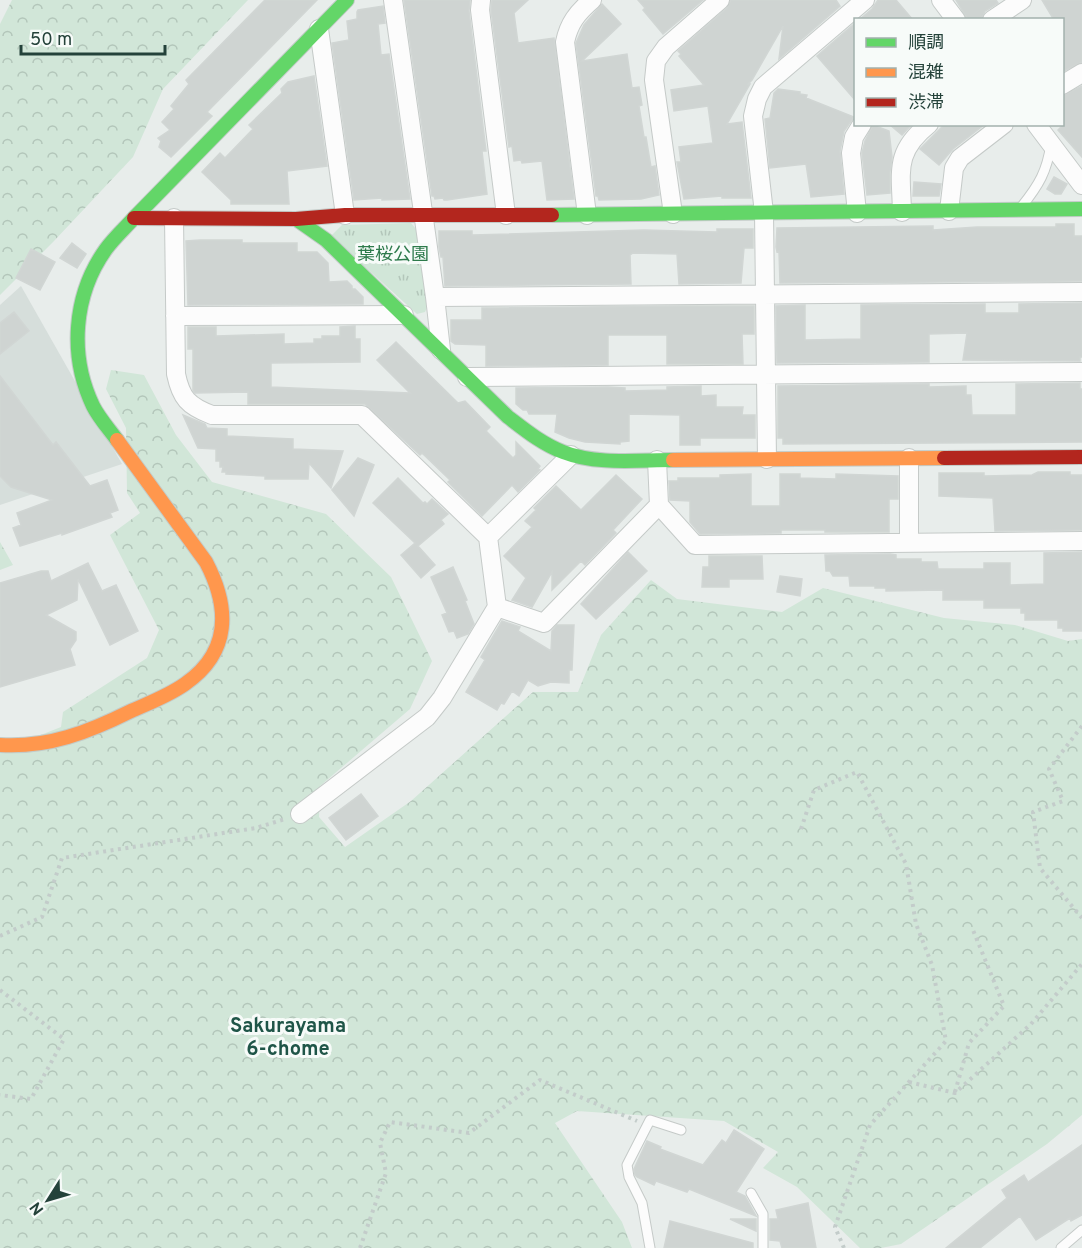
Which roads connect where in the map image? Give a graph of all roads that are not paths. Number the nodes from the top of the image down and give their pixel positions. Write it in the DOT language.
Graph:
graph roads {
  1 [pos="347,0"];
  2 [pos="393,0"];
  3 [pos="481,0"];
  4 [pos="592,0"];
  5 [pos="720,0"];
  6 [pos="865,0"];
  7 [pos="941,0"];
  8 [pos="1022,0"];
  9 [pos="954,18"];
  10 [pos="995,18"];
  11 [pos="319,30"];
  12 [pos="1082,73"];
  13 [pos="1064,84"];
  14 [pos="861,126"];
  15 [pos="926,126"];
  16 [pos="1001,126"];
  17 [pos="1038,126"];
  18 [pos="1051,144"];
  19 [pos="1082,185"];
  20 [pos="1082,209"];
  21 [pos="1019,210"];
  22 [pos="948,211"];
  23 [pos="902,212"];
  24 [pos="764,213"];
  25 [pos="857,213"];
  26 [pos="673,214"];
  27 [pos="345,215"];
  28 [pos="423,215"];
  29 [pos="506,215"];
  30 [pos="587,215"];
  31 [pos="134,218"];
  32 [pos="174,218"];
  33 [pos="296,219"];
  34 [pos="1082,292"];
  35 [pos="765,295"];
  36 [pos="435,297"];
  37 [pos="404,315"];
  38 [pos="175,316"];
  39 [pos="441,350"];
  40 [pos="1082,372"];
  41 [pos="766,375"];
  42 [pos="467,377"];
  43 [pos="571,455"];
  44 [pos="1082,457"];
  45 [pos="909,458"];
  46 [pos="767,459"];
  47 [pos="657,460"];
  48 [pos="659,505"];
  49 [pos="488,537"];
  50 [pos="1082,541"];
  51 [pos="909,542"];
  52 [pos="497,607"];
  53 [pos="0,745"];
  54 [pos="300,814"];
  55 [pos="681,1130"];
  56 [pos="751,1193"];
  57 [pos="1082,1230"];
  58 [pos="650,1248"];
  59 [pos="763,1248"];
  60 [pos="1061,1248"];
  1 -- 11 [label="street"];
  2 -- 28 [label="street"];
  3 -- 29 [label="street"];
  4 -- 30 [label="street"];
  5 -- 26 [label="street"];
  6 -- 24 [label="street"];
  7 -- 9 [label="street"];
  8 -- 10 [label="street"];
  11 -- 27 [label="street"];
  11 -- 31 [label="street"];
  12 -- 13 [label="street"];
  14 -- 25 [label="street"];
  15 -- 23 [label="street"];
  16 -- 22 [label="street"];
  17 -- 18 [label="street"];
  18 -- 19 [label="street"];
  18 -- 21 [label="lane"];
  20 -- 21 [label="street"];
  21 -- 22 [label="street"];
  22 -- 23 [label="street"];
  23 -- 25 [label="street"];
  24 -- 25 [label="street"];
  24 -- 26 [label="street"];
  24 -- 35 [label="street"];
  26 -- 30 [label="street"];
  27 -- 28 [label="street"];
  27 -- 33 [label="street"];
  28 -- 29 [label="street"];
  28 -- 36 [label="street"];
  29 -- 30 [label="street"];
  31 -- 32 [label="street"];
  31 -- 53 [label="street"];
  32 -- 33 [label="street"];
  32 -- 38 [label="street"];
  33 -- 37 [label="street"];
  34 -- 35 [label="street"];
  35 -- 36 [label="street"];
  35 -- 41 [label="street"];
  36 -- 39 [label="street"];
  37 -- 38 [label="street"];
  37 -- 39 [label="street"];
  38 -- 49 [label="street"];
  39 -- 42 [label="street"];
  40 -- 41 [label="street"];
  41 -- 42 [label="street"];
  41 -- 46 [label="street"];
  42 -- 43 [label="street"];
  43 -- 47 [label="street"];
  43 -- 49 [label="street"];
  44 -- 45 [label="street"];
  45 -- 46 [label="street"];
  45 -- 51 [label="street"];
  46 -- 47 [label="street"];
  47 -- 48 [label="street"];
  48 -- 51 [label="street"];
  48 -- 52 [label="street"];
  49 -- 52 [label="street"];
  50 -- 51 [label="street"];
  52 -- 54 [label="street"];
  55 -- 58 [label="lane"];
  56 -- 59 [label="lane"];
  57 -- 60 [label="lane"];
}
